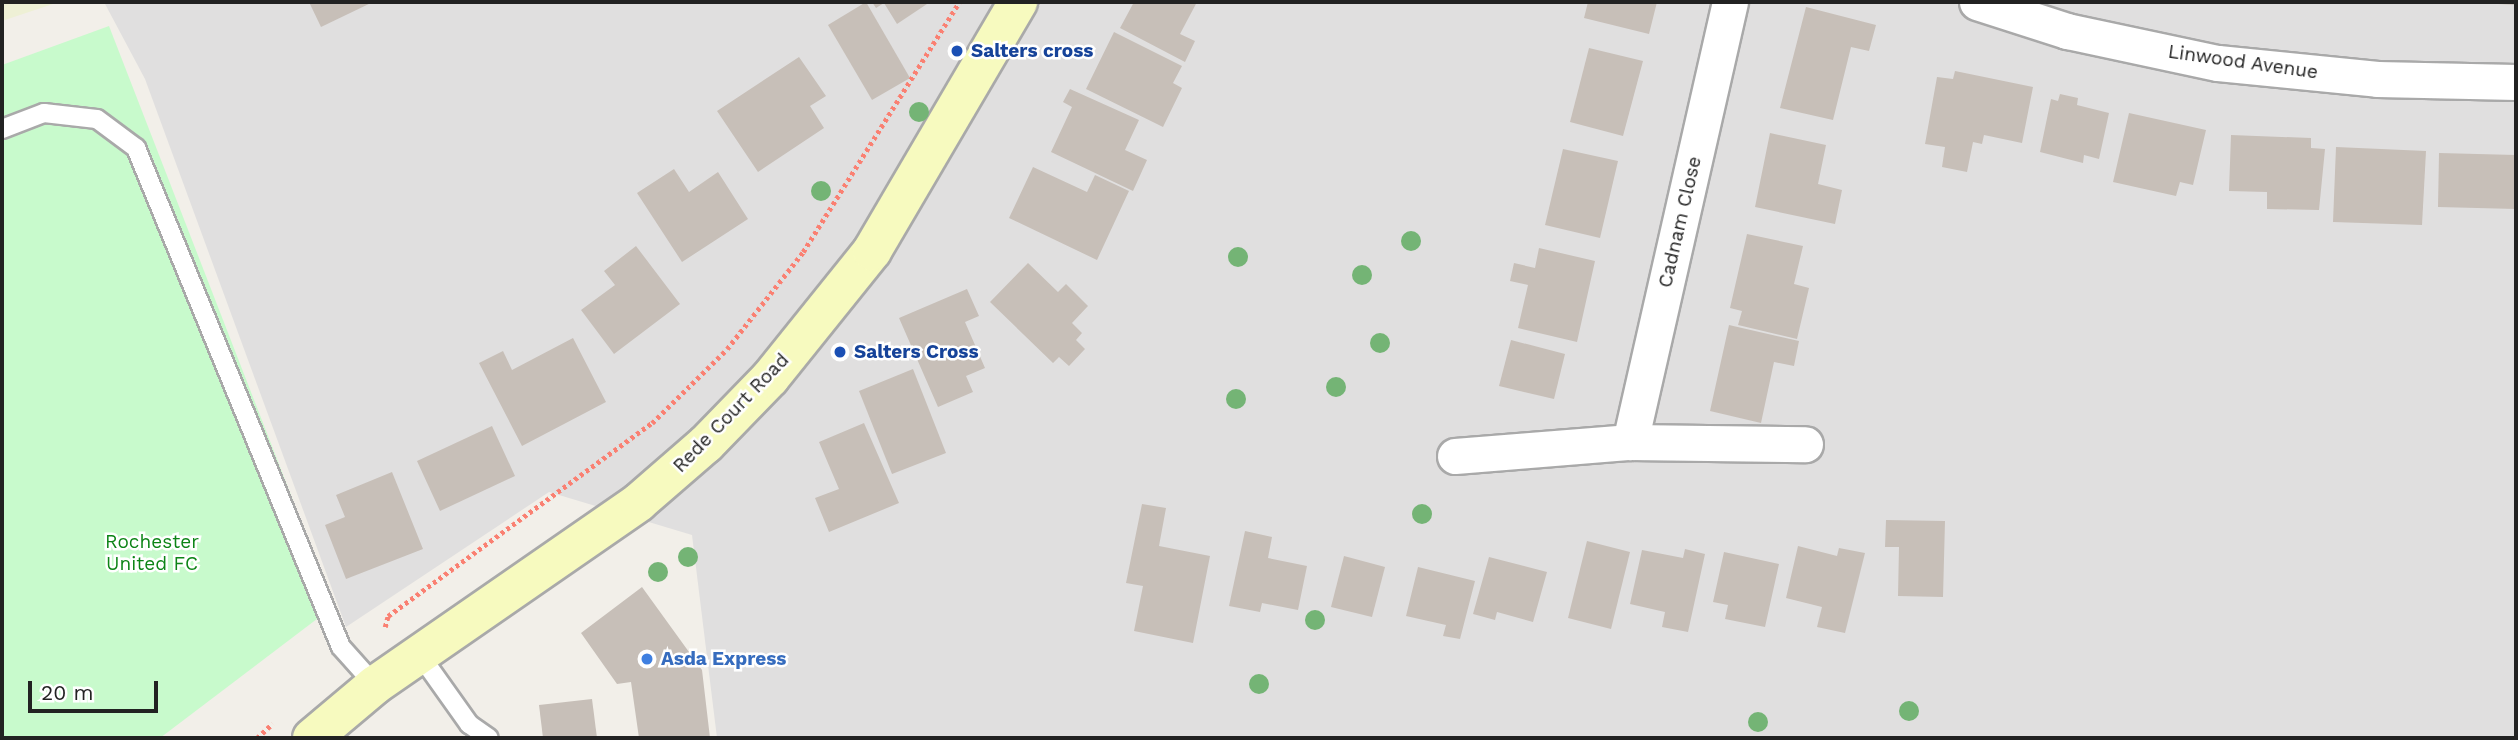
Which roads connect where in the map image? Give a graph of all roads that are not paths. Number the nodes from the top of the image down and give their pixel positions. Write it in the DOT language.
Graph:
graph roads {
  1 [pos="1018,2"];
  2 [pos="1730,2"];
  3 [pos="1977,2"];
  4 [pos="2516,82"];
  5 [pos="2,129"];
  6 [pos="1630,442"];
  7 [pos="1805,444"];
  8 [pos="1455,456"];
  9 [pos="420,655"];
  10 [pos="363,672"];
  11 [pos="322,732"];
  12 [pos="489,738"];
  1 -- 9 [label="main road, Rede Court Road"];
  2 -- 6 [label="street, Cadnam Close"];
  3 -- 4 [label="street, Linwood Avenue"];
  5 -- 10 [label="lane"];
  6 -- 7 [label="street"];
  6 -- 8 [label="street"];
  9 -- 10 [label="main road, Rede Court Road"];
  9 -- 12 [label="lane"];
  10 -- 11 [label="main road, Rede Court Road"];
}
